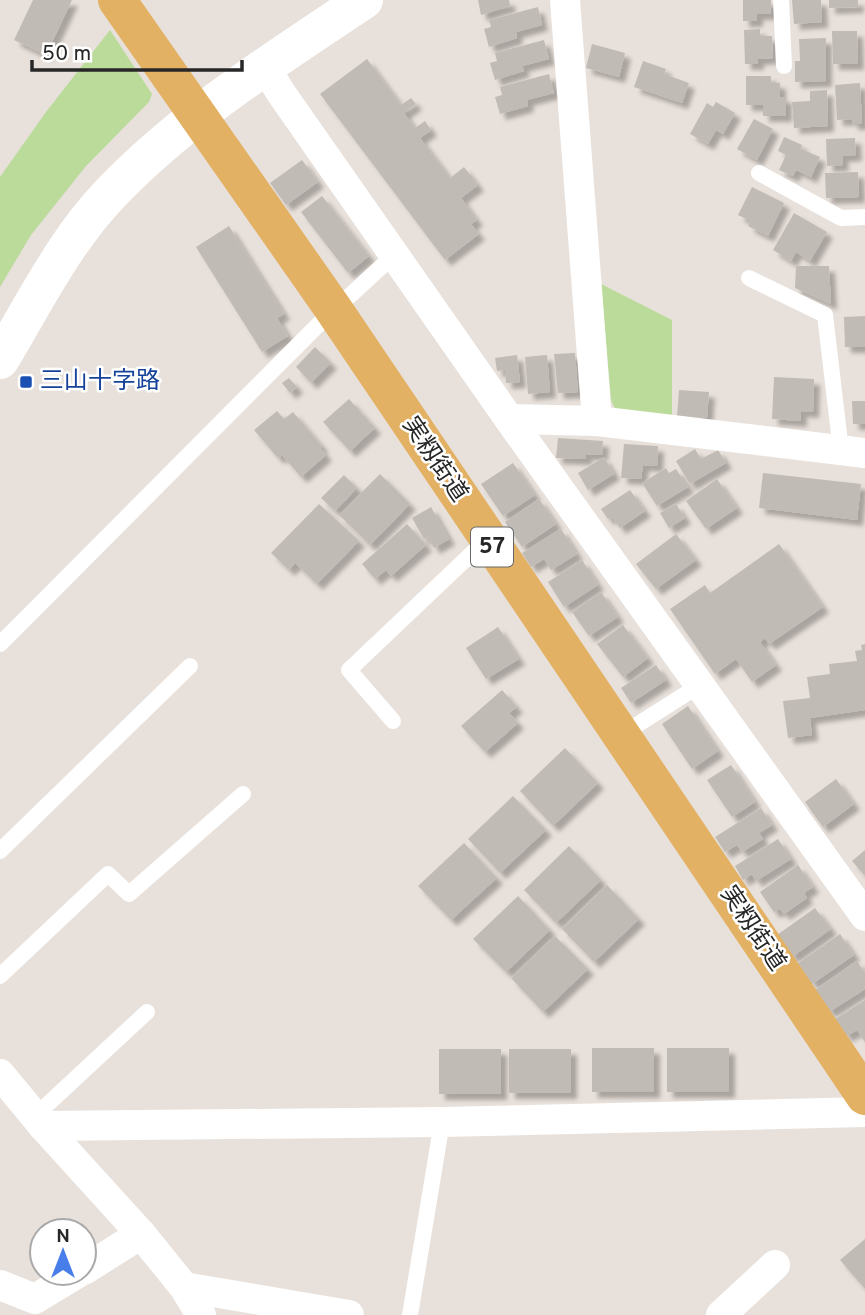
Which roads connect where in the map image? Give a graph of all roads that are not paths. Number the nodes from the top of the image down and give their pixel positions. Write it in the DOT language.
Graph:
graph roads {
  1 [pos="117,0"];
  2 [pos="364,0"];
  3 [pos="565,0"];
  4 [pos="781,0"];
  5 [pos="784,66"];
  6 [pos="265,67"];
  7 [pos="198,117"];
  8 [pos="759,173"];
  9 [pos="865,217"];
  10 [pos="394,255"];
  11 [pos="749,278"];
  12 [pos="334,310"];
  13 [pos="0,359"];
  14 [pos="509,419"];
  15 [pos="597,421"];
  16 [pos="853,452"];
  17 [pos="487,539"];
  18 [pos="0,644"];
  19 [pos="190,666"];
  20 [pos="700,685"];
  21 [pos="393,721"];
  22 [pos="621,735"];
  23 [pos="243,794"];
  24 [pos="0,851"];
  25 [pos="865,916"];
  26 [pos="0,976"];
  27 [pos="147,1012"];
  28 [pos="0,1074"];
  29 [pos="865,1096"];
  30 [pos="865,1112"];
  31 [pos="39,1121"];
  32 [pos="442,1122"];
  33 [pos="141,1234"];
  34 [pos="98,1260"];
  35 [pos="775,1265"];
  36 [pos="0,1285"];
  37 [pos="56,1287"];
  38 [pos="184,1287"];
  39 [pos="201,1315"];
  40 [pos="349,1315"];
  41 [pos="410,1315"];
  42 [pos="721,1315"];
  1 -- 7 [label="main road, 実籾街道 / 57"];
  2 -- 6 [label="street"];
  3 -- 15 [label="street"];
  4 -- 5 [label="lane"];
  6 -- 7 [label="street"];
  6 -- 10 [label="street"];
  7 -- 12 [label="main road, 実籾街道 / 57"];
  7 -- 13 [label="street"];
  8 -- 9 [label="lane"];
  10 -- 12 [label="lane"];
  10 -- 14 [label="street"];
  11 -- 16 [label="lane"];
  12 -- 17 [label="main road, 実籾街道 / 57"];
  12 -- 18 [label="lane"];
  14 -- 15 [label="street"];
  14 -- 20 [label="street"];
  15 -- 16 [label="street"];
  17 -- 21 [label="lane"];
  17 -- 22 [label="main road, 実籾街道 / 57"];
  19 -- 24 [label="lane"];
  20 -- 22 [label="lane"];
  20 -- 25 [label="street"];
  22 -- 29 [label="main road, 実籾街道 / 57"];
  23 -- 26 [label="lane"];
  27 -- 31 [label="lane"];
  28 -- 31 [label="street"];
  30 -- 32 [label="street"];
  31 -- 32 [label="street"];
  31 -- 33 [label="street"];
  32 -- 41 [label="lane"];
  33 -- 34 [label="street"];
  33 -- 38 [label="street"];
  35 -- 42 [label="street"];
  36 -- 37 [label="street"];
  38 -- 39 [label="street"];
  38 -- 40 [label="street"];
}
